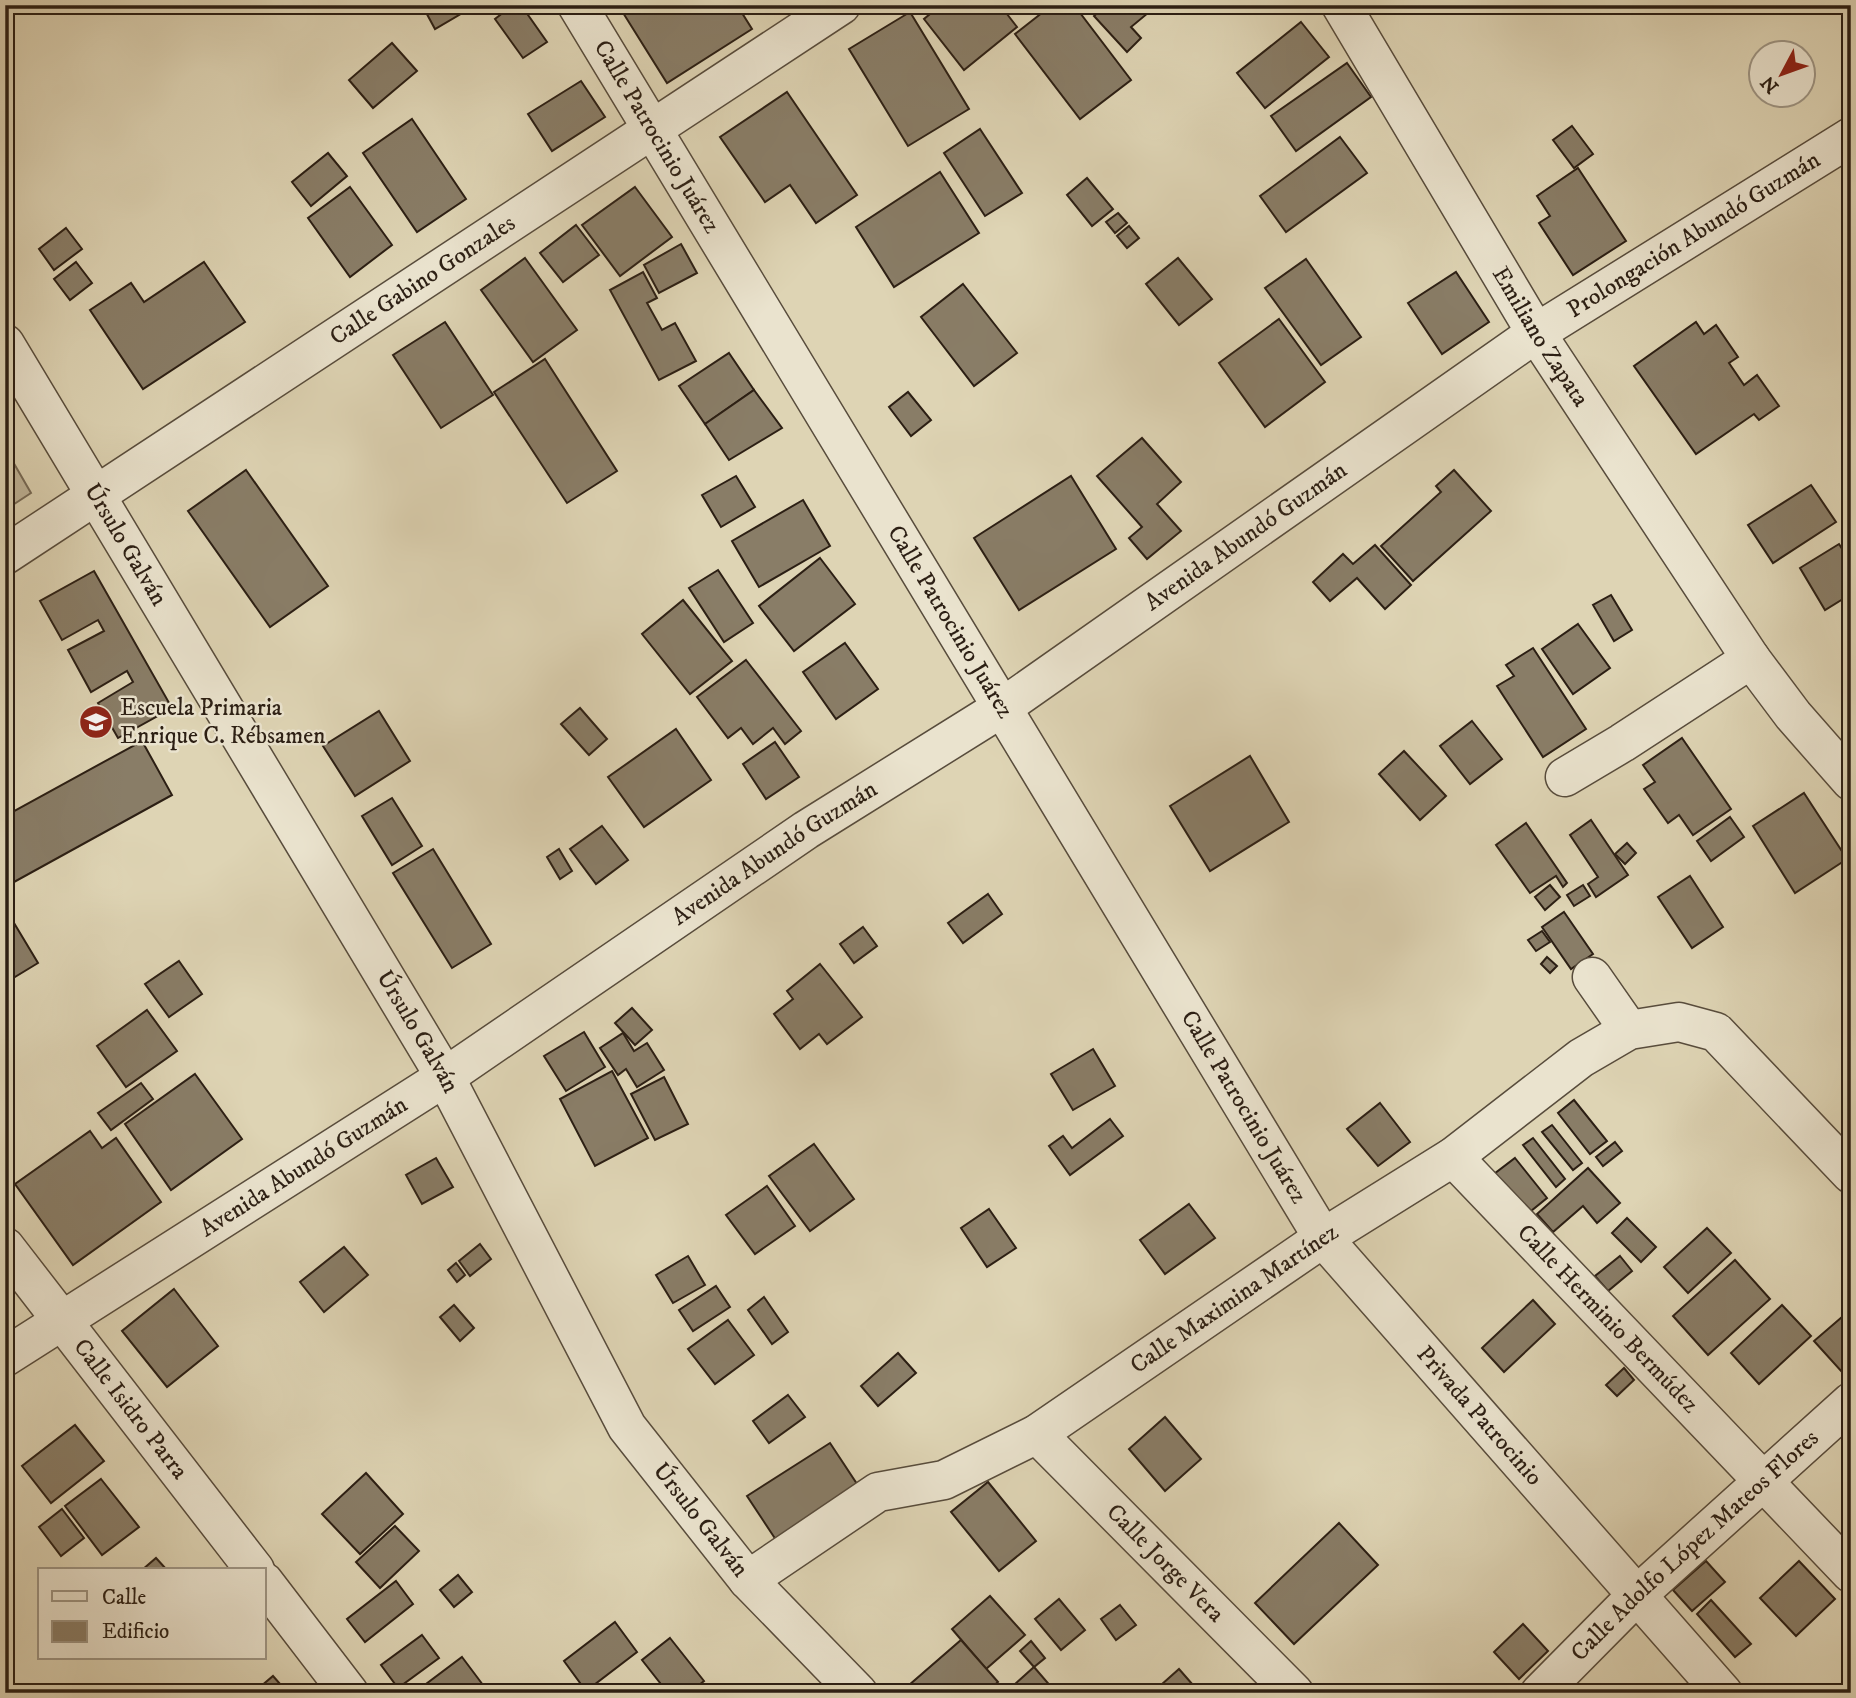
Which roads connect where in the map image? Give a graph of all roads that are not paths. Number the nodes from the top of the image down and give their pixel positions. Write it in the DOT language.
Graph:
graph roads {
  1 [pos="577,5"];
  2 [pos="841,5"];
  3 [pos="1341,5"];
  4 [pos="653,128"];
  5 [pos="1851,137"];
  6 [pos="1536,333"];
  7 [pos="5,344"];
  8 [pos="96,495"];
  9 [pos="5,555"];
  10 [pos="1751,659"];
  11 [pos="1003,707"];
  12 [pos="1565,777"];
  13 [pos="1851,781"];
  14 [pos="1592,977"];
  15 [pos="1629,1030"];
  16 [pos="444,1077"];
  17 [pos="1453,1157"];
  18 [pos="1851,1174"];
  19 [pos="1323,1238"];
  20 [pos="5,1247"];
  21 [pos="63,1321"];
  22 [pos="5,1357"];
  23 [pos="1851,1402"];
  24 [pos="1037,1434"];
  25 [pos="1765,1481"];
  26 [pos="253,1568"];
  27 [pos="1851,1573"];
  28 [pos="748,1580"];
  29 [pos="266,1585"];
  30 [pos="1636,1597"];
  31 [pos="349,1693"];
  32 [pos="858,1693"];
  33 [pos="1294,1693"];
  34 [pos="1540,1693"];
  35 [pos="1723,1693"];
  1 -- 4 [label="street, Calle Patrocinio Juárez"];
  2 -- 4 [label="street, Calle Gabino Gonzales"];
  3 -- 6 [label="street, Emiliano Zapata"];
  4 -- 8 [label="street, Calle Gabino Gonzales"];
  4 -- 11 [label="street, Calle Patrocinio Juárez"];
  5 -- 6 [label="street, Prolongación Abundó Guzmán"];
  6 -- 10 [label="street, Emiliano Zapata"];
  6 -- 11 [label="street, Avenida Abundó Guzmán"];
  7 -- 8 [label="street, Úrsulo Galván"];
  8 -- 9 [label="street, Calle Gabino Gonzales"];
  8 -- 16 [label="street, Úrsulo Galván"];
  10 -- 12 [label="street"];
  10 -- 13 [label="street, Emiliano Zapata"];
  11 -- 16 [label="street, Avenida Abundó Guzmán"];
  11 -- 19 [label="street, Calle Patrocinio Juárez"];
  14 -- 15 [label="street"];
  15 -- 17 [label="street, Calle Maximina Martínez"];
  15 -- 18 [label="street, Calle Maximina Martínez"];
  16 -- 21 [label="street, Avenida Abundó Guzmán"];
  16 -- 28 [label="street, Úrsulo Galván"];
  17 -- 19 [label="street, Calle Maximina Martínez"];
  17 -- 25 [label="street, Calle Herminio Bermúdez"];
  19 -- 24 [label="street, Calle Maximina Martínez"];
  19 -- 30 [label="street, Privada Patrocinio"];
  20 -- 21 [label="street, Calle Isidro Parra"];
  21 -- 22 [label="street, Avenida Abundó Guzmán"];
  21 -- 26 [label="street, Calle Isidro Parra"];
  23 -- 25 [label="street, Calle Adolfo López Mateos Flores"];
  24 -- 28 [label="street, Calle Maximina Martínez"];
  24 -- 33 [label="street, Calle Jorge Vera"];
  25 -- 27 [label="street, Calle Herminio Bermúdez"];
  25 -- 30 [label="street, Calle Adolfo López Mateos Flores"];
  28 -- 32 [label="street, Úrsulo Galván"];
  29 -- 31 [label="street"];
  30 -- 34 [label="street, Calle Adolfo López Mateos Flores"];
  30 -- 35 [label="street, Privada Patrocinio"];
}
